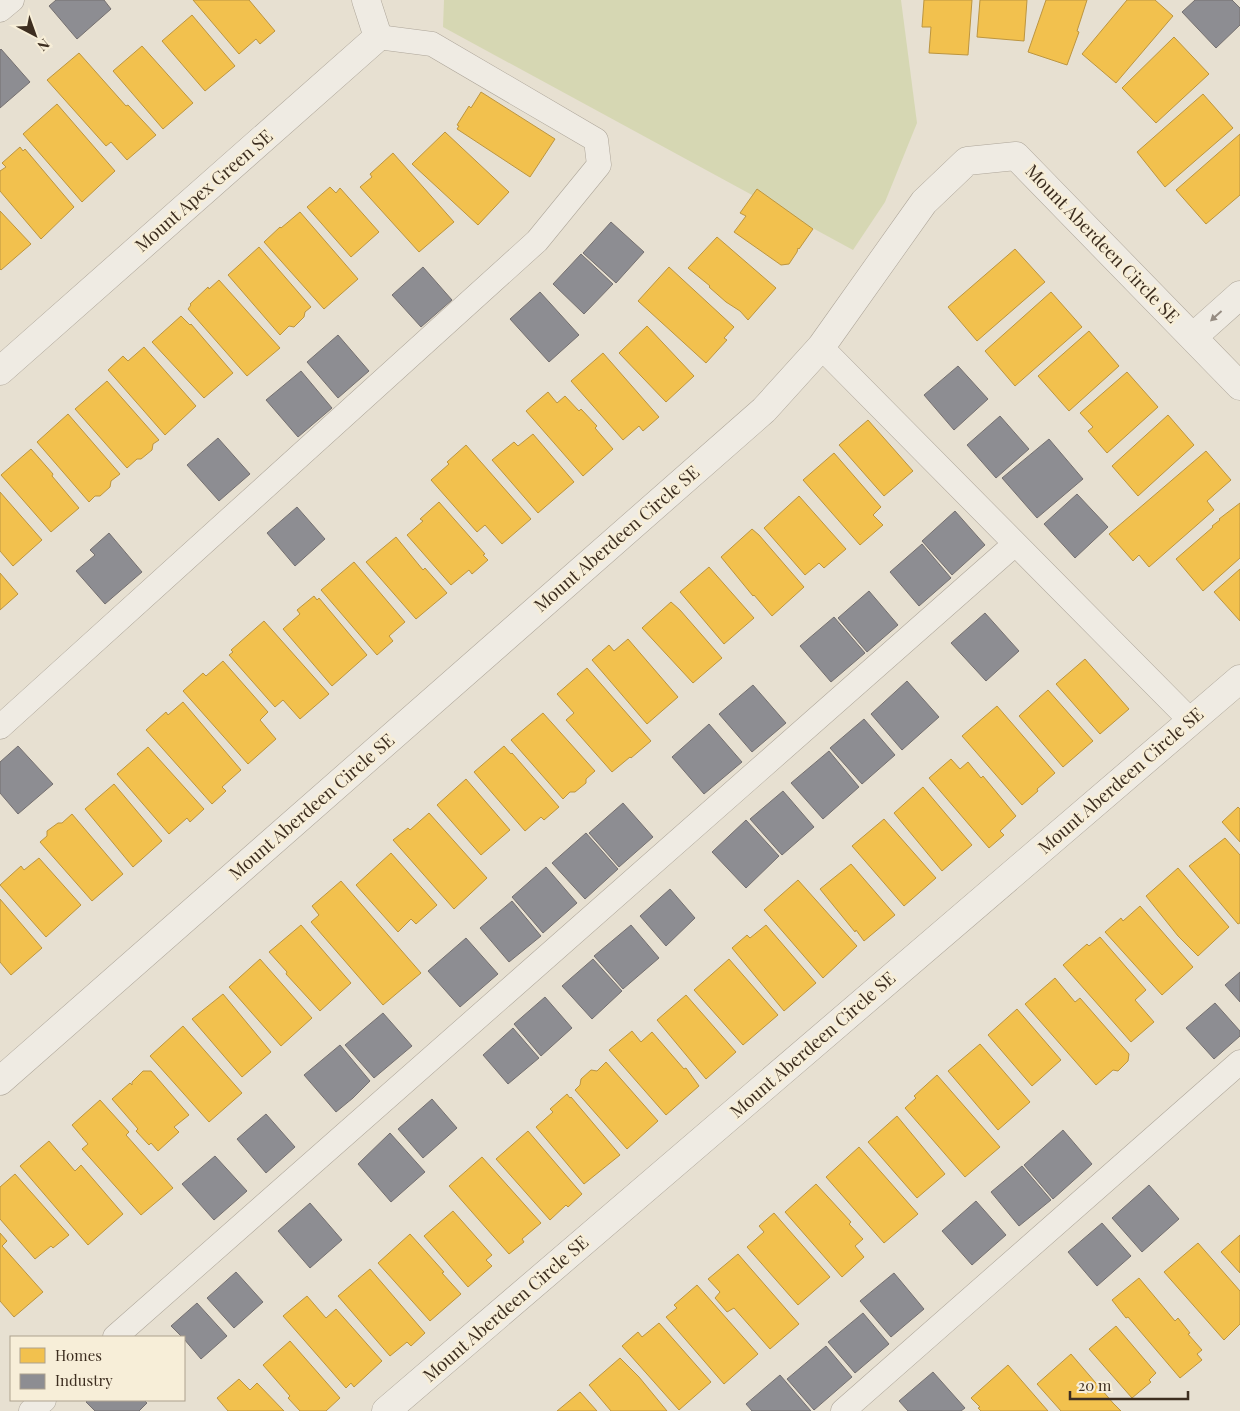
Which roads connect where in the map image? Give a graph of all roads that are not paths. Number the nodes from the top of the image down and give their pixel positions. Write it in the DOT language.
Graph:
graph roads {
  1 [pos="12,0"];
  2 [pos="366,0"];
  3 [pos="0,10"];
  4 [pos="378,37"];
  5 [pos="1240,295"];
  6 [pos="1193,337"];
  7 [pos="820,348"];
  8 [pos="0,372"];
  9 [pos="1240,385"];
  10 [pos="1015,544"];
  11 [pos="1240,679"];
  12 [pos="1191,721"];
  13 [pos="0,727"];
  14 [pos="1240,1062"];
  15 [pos="0,1081"];
  16 [pos="116,1336"];
  17 [pos="43,1401"];
  18 [pos="31,1411"];
  19 [pos="386,1411"];
  20 [pos="843,1411"];
  1 -- 3 [label="lane"];
  2 -- 4 [label="street"];
  4 -- 8 [label="street, Mount Apex Green SE"];
  4 -- 13 [label="lane"];
  5 -- 6 [label="street, Mount Aberdeen Circle SE, one-way"];
  6 -- 7 [label="street, Mount Aberdeen Circle SE"];
  6 -- 9 [label="street, Mount Aberdeen Circle SE"];
  7 -- 10 [label="lane"];
  7 -- 15 [label="street, Mount Aberdeen Circle SE"];
  10 -- 12 [label="lane"];
  10 -- 16 [label="lane"];
  11 -- 12 [label="street, Mount Aberdeen Circle SE"];
  12 -- 19 [label="street, Mount Aberdeen Circle SE"];
  14 -- 20 [label="lane"];
  17 -- 18 [label="lane"];
}
